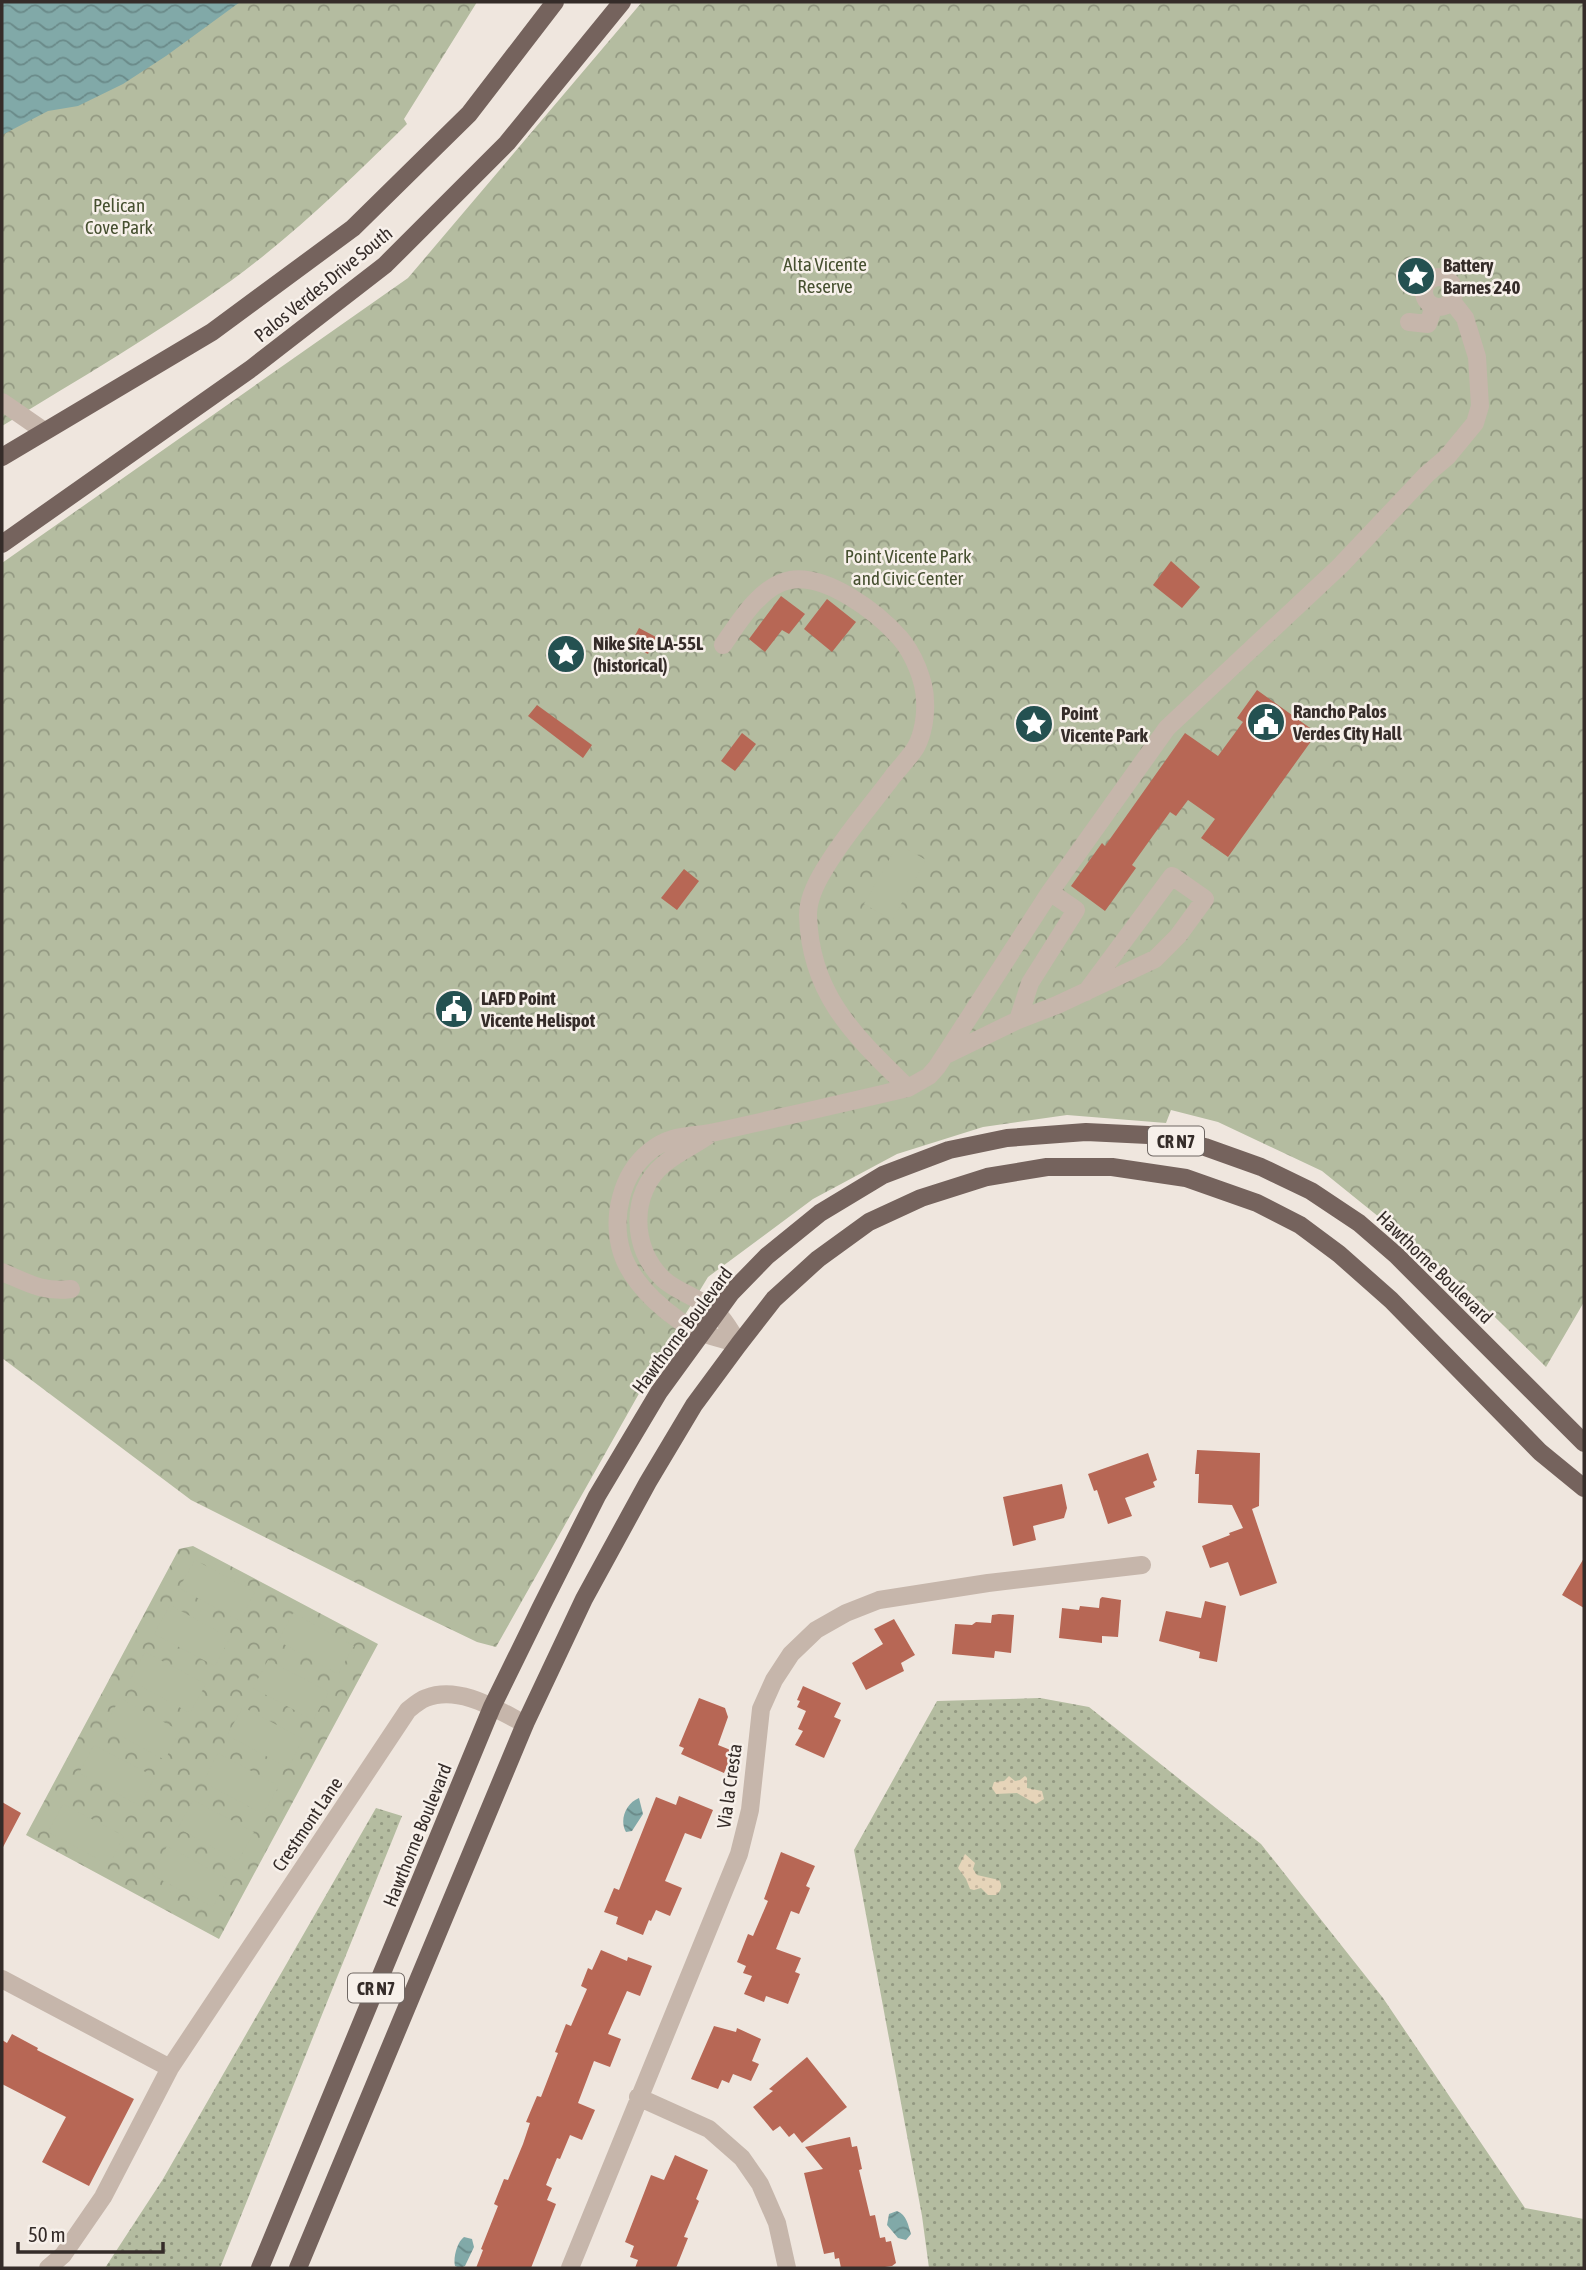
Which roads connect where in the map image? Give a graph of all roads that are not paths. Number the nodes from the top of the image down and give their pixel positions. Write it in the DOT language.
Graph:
graph roads {
  1 [pos="555,2"];
  2 [pos="622,2"];
  3 [pos="1451,300"];
  4 [pos="1434,306"];
  5 [pos="1409,322"];
  6 [pos="2,402"];
  7 [pos="44,431"];
  8 [pos="2,457"];
  9 [pos="2,544"];
  10 [pos="723,645"];
  11 [pos="1050,892"];
  12 [pos="1086,992"];
  13 [pos="1018,1020"];
  14 [pos="944,1056"];
  15 [pos="908,1088"];
  16 [pos="712,1133"];
  17 [pos="2,1272"];
  18 [pos="71,1289"];
  19 [pos="717,1312"];
  20 [pos="702,1333"];
  21 [pos="739,1344"];
  22 [pos="1584,1443"];
  23 [pos="1584,1488"];
  24 [pos="1142,1565"];
  25 [pos="492,1707"];
  26 [pos="525,1724"];
  27 [pos="2,1979"];
  28 [pos="170,2068"];
  29 [pos="638,2097"];
  30 [pos="48,2268"];
  31 [pos="260,2268"];
  32 [pos="298,2268"];
  33 [pos="570,2268"];
  34 [pos="787,2268"];
  1 -- 7 [label="main road, Palos Verdes Drive South"];
  2 -- 9 [label="main road, Palos Verdes Drive South"];
  3 -- 4 [label="street"];
  3 -- 4 [label="street"];
  3 -- 11 [label="street"];
  4 -- 5 [label="street"];
  6 -- 7 [label="street"];
  7 -- 8 [label="main road, Palos Verdes Drive South"];
  10 -- 15 [label="street"];
  11 -- 13 [label="street"];
  11 -- 14 [label="street"];
  12 -- 12 [label="street"];
  12 -- 13 [label="street"];
  13 -- 14 [label="street"];
  14 -- 15 [label="street"];
  15 -- 16 [label="street"];
  16 -- 19 [label="street"];
  16 -- 20 [label="street"];
  17 -- 18 [label="street"];
  19 -- 20 [label="main road, Hawthorne Boulevard / CR N7"];
  19 -- 21 [label="street"];
  19 -- 22 [label="main road, Hawthorne Boulevard / CR N7"];
  20 -- 21 [label="street"];
  20 -- 25 [label="main road, Hawthorne Boulevard / CR N7"];
  21 -- 23 [label="main road, CR N7"];
  21 -- 26 [label="main road, CR N7"];
  24 -- 29 [label="street, Via la Cresta"];
  25 -- 26 [label="street, Crestmont Lane"];
  25 -- 28 [label="street, Crestmont Lane"];
  25 -- 31 [label="main road, Hawthorne Boulevard / CR N7"];
  26 -- 32 [label="main road, CR N7"];
  27 -- 28 [label="street"];
  28 -- 30 [label="street, Crestmont Lane"];
  29 -- 33 [label="street, Via la Cresta"];
  29 -- 34 [label="street"];
}
